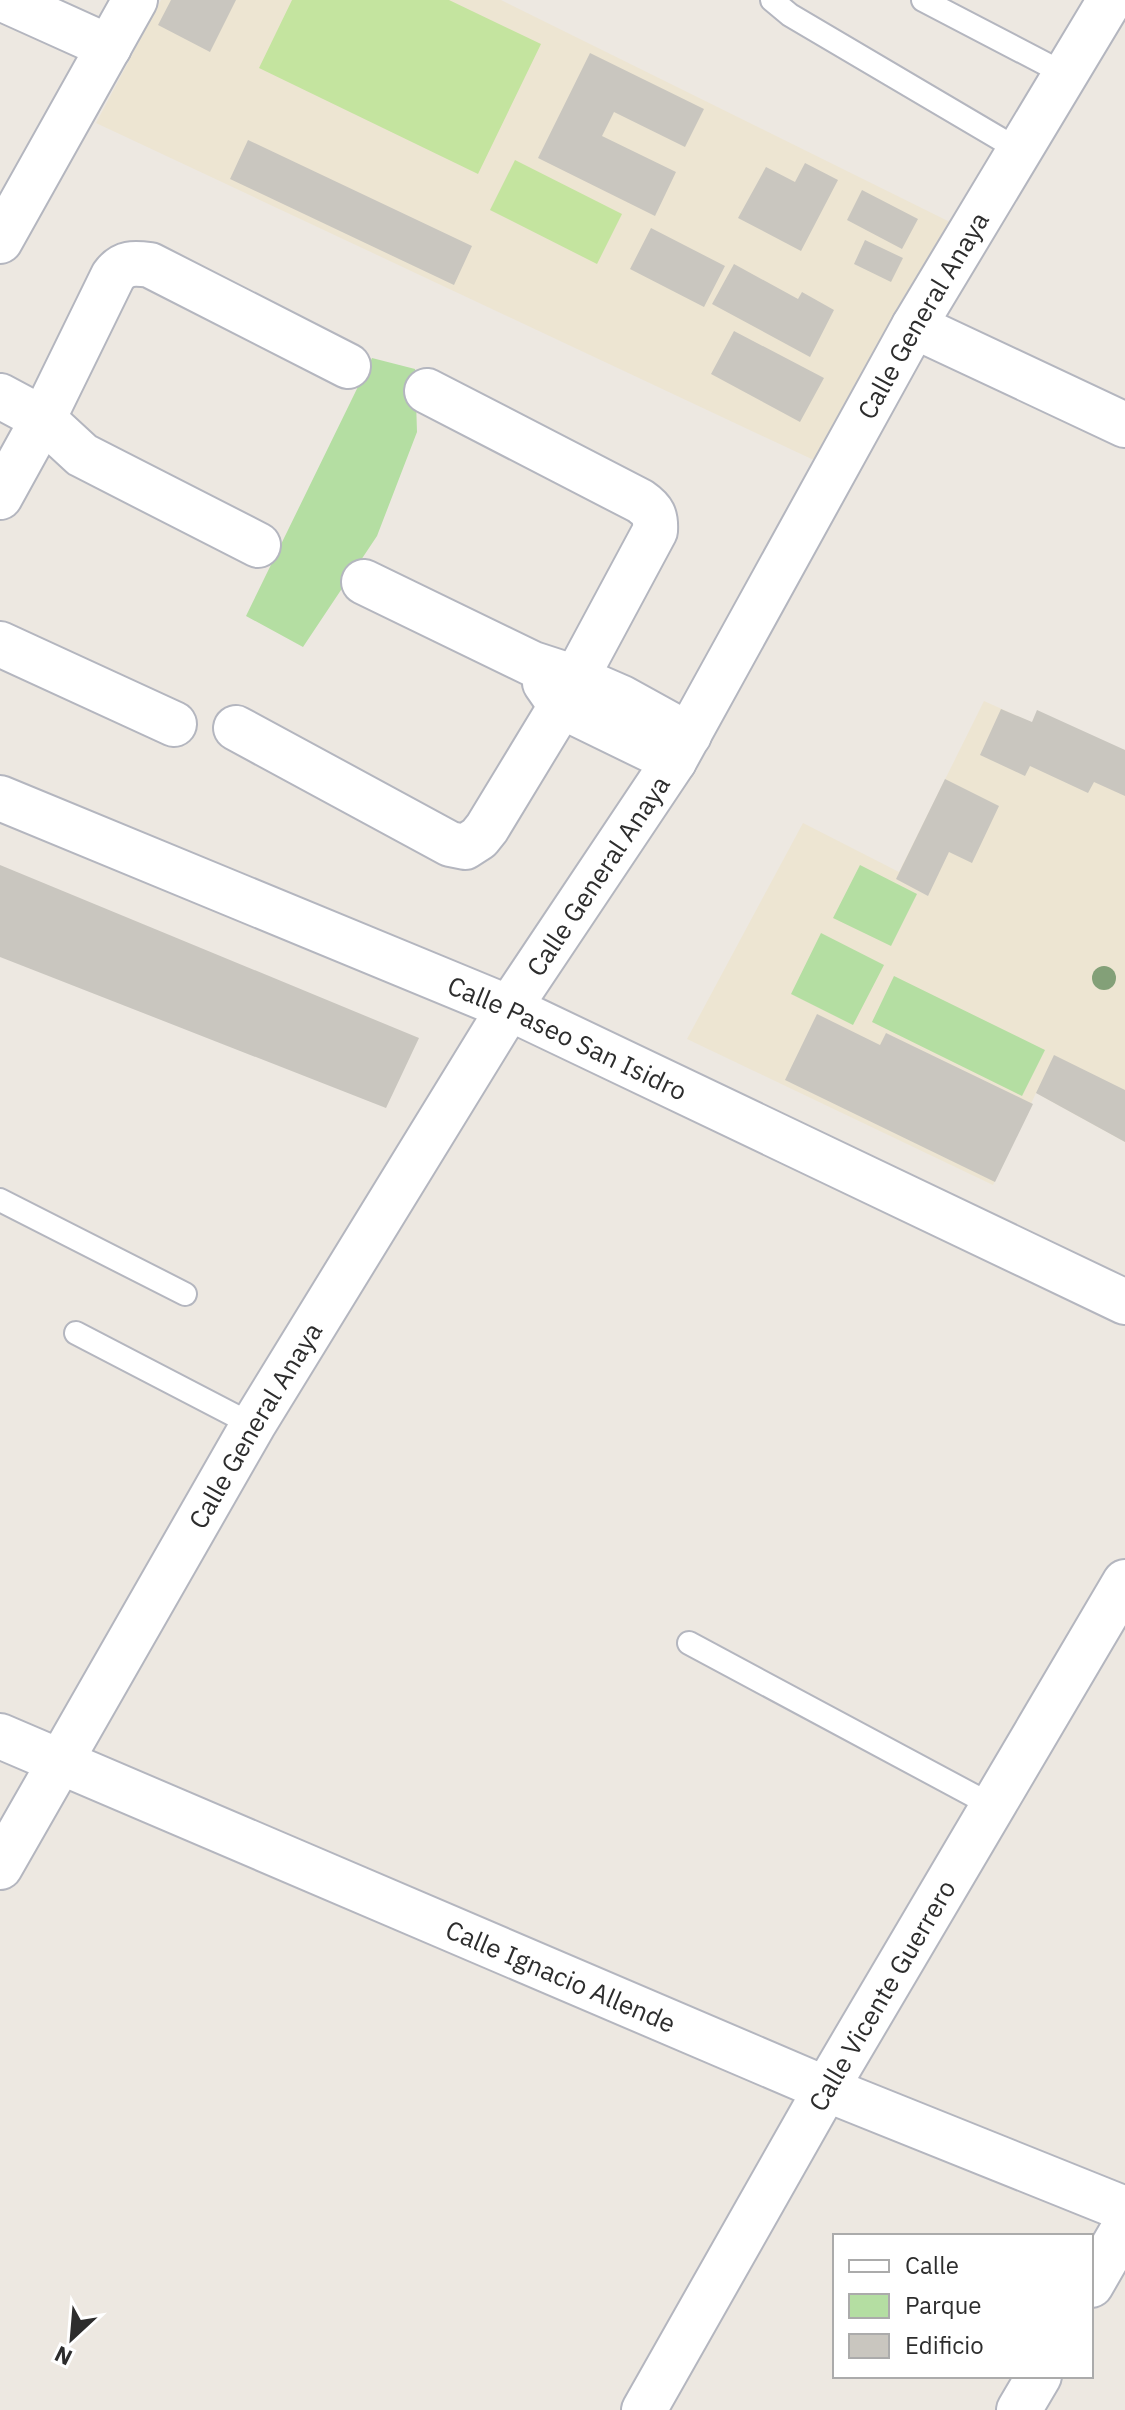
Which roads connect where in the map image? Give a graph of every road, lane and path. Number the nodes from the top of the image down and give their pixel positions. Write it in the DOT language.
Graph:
graph roads {
  1 [pos="5,0"];
  2 [pos="135,0"];
  3 [pos="772,0"];
  4 [pos="923,0"];
  5 [pos="1110,0"];
  6 [pos="109,47"];
  7 [pos="1065,74"];
  8 [pos="1019,150"];
  9 [pos="0,241"];
  10 [pos="914,326"];
  11 [pos="348,366"];
  12 [pos="427,391"];
  13 [pos="0,396"];
  14 [pos="1125,425"];
  15 [pos="24,431"];
  16 [pos="0,497"];
  17 [pos="258,545"];
  18 [pos="364,582"];
  19 [pos="0,644"];
  20 [pos="569,692"];
  21 [pos="174,724"];
  22 [pos="236,728"];
  23 [pos="682,748"];
  24 [pos="0,798"];
  25 [pos="509,1008"];
  26 [pos="0,1200"];
  27 [pos="185,1294"];
  28 [pos="1125,1302"];
  29 [pos="76,1333"];
  30 [pos="253,1425"];
  31 [pos="1125,1582"];
  32 [pos="689,1643"];
  33 [pos="0,1736"];
  34 [pos="58,1761"];
  35 [pos="993,1806"];
  36 [pos="0,1867"];
  37 [pos="826,2089"];
  38 [pos="1125,2209"];
  39 [pos="1125,2226"];
  40 [pos="1093,2282"];
  41 [pos="1038,2378"];
  42 [pos="644,2410"];
  43 [pos="1019,2410"];
  1 -- 6 [label="street"];
  2 -- 6 [label="street"];
  3 -- 8 [label="lane"];
  4 -- 7 [label="lane"];
  5 -- 7 [label="street, Calle General Anaya"];
  6 -- 9 [label="street"];
  7 -- 8 [label="street, Calle General Anaya"];
  8 -- 10 [label="street, Calle General Anaya"];
  10 -- 14 [label="street"];
  10 -- 23 [label="street, Calle General Anaya"];
  11 -- 15 [label="street"];
  12 -- 20 [label="street"];
  13 -- 15 [label="street"];
  15 -- 16 [label="street"];
  15 -- 17 [label="street"];
  18 -- 20 [label="street"];
  19 -- 21 [label="street"];
  20 -- 22 [label="street"];
  20 -- 23 [label="street"];
  23 -- 25 [label="street, Calle General Anaya"];
  24 -- 25 [label="street, Calle Paseo San Isidro"];
  25 -- 28 [label="street, Calle Paseo San Isidro"];
  25 -- 30 [label="street, Calle General Anaya"];
  26 -- 27 [label="lane"];
  29 -- 30 [label="lane"];
  30 -- 34 [label="street, Calle General Anaya"];
  31 -- 35 [label="street, Calle Vicente Guerrero"];
  32 -- 35 [label="lane"];
  33 -- 34 [label="street, Calle Ignacio Allende"];
  34 -- 36 [label="street, Calle General Anaya"];
  34 -- 37 [label="street, Calle Ignacio Allende"];
  35 -- 37 [label="street, Calle Vicente Guerrero"];
  37 -- 38 [label="street, Calle Ignacio Allende"];
  37 -- 42 [label="street, Calle Vicente Guerrero"];
  39 -- 40 [label="street"];
  41 -- 43 [label="street"];
}
